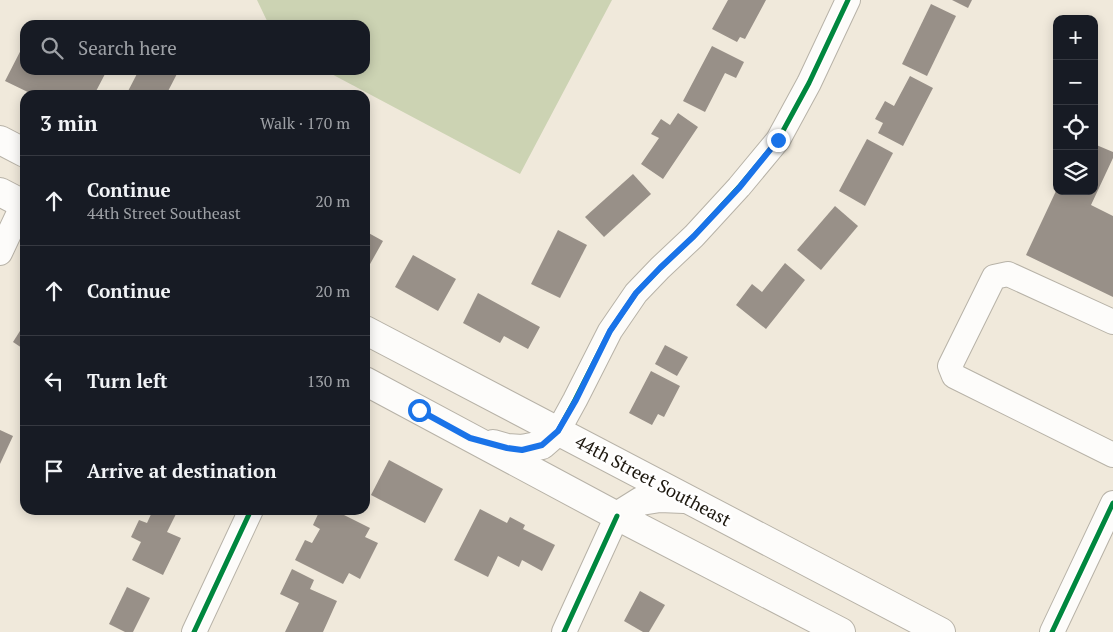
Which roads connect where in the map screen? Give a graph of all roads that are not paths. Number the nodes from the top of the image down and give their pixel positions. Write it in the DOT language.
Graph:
graph roads {
  1 [pos="848,0"];
  2 [pos="0,140"];
  3 [pos="20,150"];
  4 [pos="16,200"];
  5 [pos="0,253"];
  6 [pos="1113,322"];
  7 [pos="370,333"];
  8 [pos="370,385"];
  9 [pos="558,431"];
  10 [pos="470,438"];
  11 [pos="1113,455"];
  12 [pos="688,499"];
  13 [pos="1113,503"];
  14 [pos="249,515"];
  15 [pos="617,516"];
  16 [pos="194,632"];
  17 [pos="564,632"];
  18 [pos="841,632"];
  19 [pos="942,632"];
  20 [pos="1052,632"];
  1 -- 9 [label="street"];
  2 -- 3 [label="main road"];
  4 -- 5 [label="street"];
  6 -- 11 [label="street"];
  7 -- 9 [label="main road, 44th Street Southeast"];
  8 -- 10 [label="main road"];
  9 -- 10 [label="main road"];
  9 -- 12 [label="main road, 44th Street Southeast"];
  10 -- 15 [label="main road"];
  12 -- 15 [label="main road"];
  12 -- 19 [label="main road, 44th Street Southeast"];
  13 -- 20 [label="street"];
  14 -- 16 [label="street"];
  15 -- 17 [label="street"];
  15 -- 18 [label="main road"];
}
